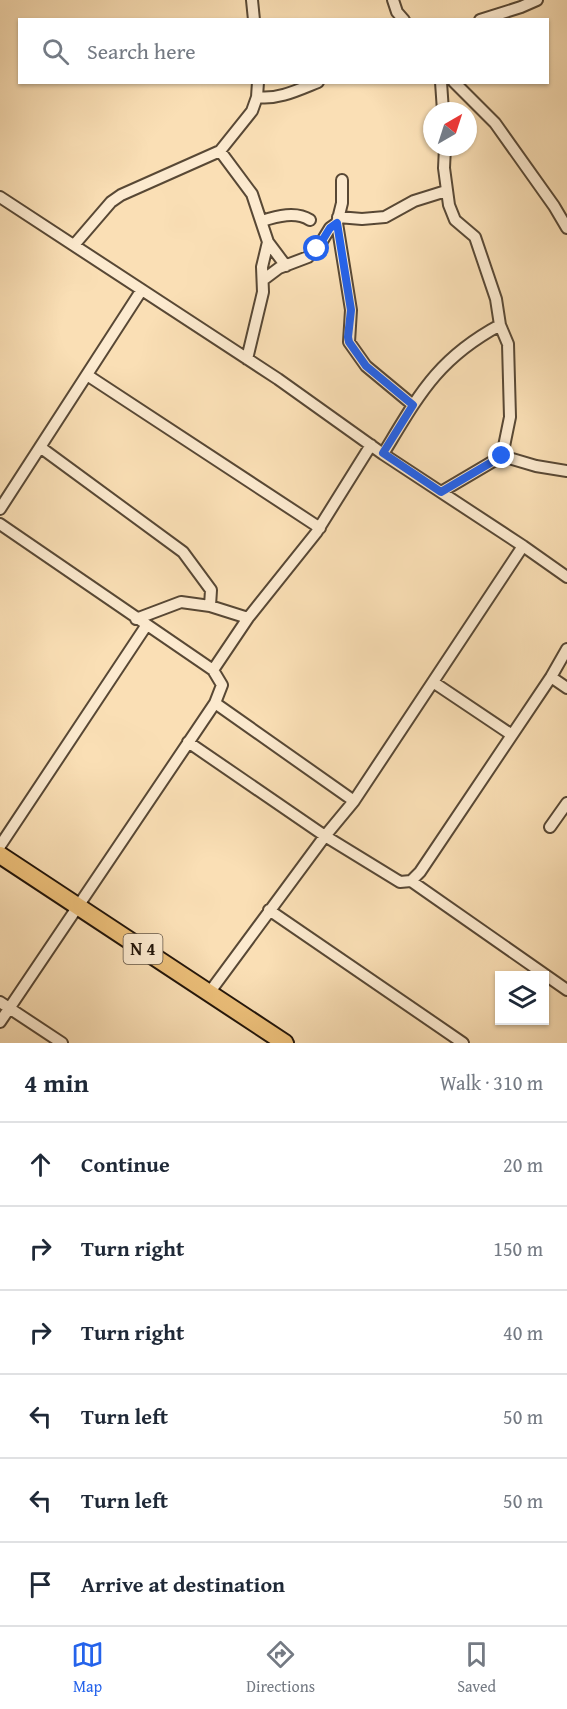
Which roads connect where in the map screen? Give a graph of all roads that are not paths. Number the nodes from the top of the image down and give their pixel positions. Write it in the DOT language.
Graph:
graph roads {
  1 [pos="252,0"];
  2 [pos="393,0"];
  3 [pos="537,0"];
  4 [pos="254,18"];
  5 [pos="402,18"];
  6 [pos="486,18"];
  7 [pos="258,84"];
  8 [pos="313,84"];
  9 [pos="441,84"];
  10 [pos="456,84"];
  11 [pos="257,97"];
  12 [pos="442,102"];
  13 [pos="220,152"];
  14 [pos="445,156"];
  15 [pos="342,180"];
  16 [pos="446,191"];
  17 [pos="0,197"];
  18 [pos="310,220"];
  19 [pos="338,220"];
  20 [pos="262,221"];
  21 [pos="567,228"];
  22 [pos="267,242"];
  23 [pos="74,245"];
  24 [pos="286,266"];
  25 [pos="263,280"];
  26 [pos="141,291"];
  27 [pos="500,325"];
  28 [pos="247,359"];
  29 [pos="87,375"];
  30 [pos="413,405"];
  31 [pos="371,445"];
  32 [pos="40,447"];
  33 [pos="383,453"];
  34 [pos="502,456"];
  35 [pos="567,471"];
  36 [pos="441,492"];
  37 [pos="0,509"];
  38 [pos="0,524"];
  39 [pos="320,528"];
  40 [pos="523,546"];
  41 [pos="567,577"];
  42 [pos="210,606"];
  43 [pos="248,618"];
  44 [pos="136,619"];
  45 [pos="146,626"];
  46 [pos="567,649"];
  47 [pos="213,670"];
  48 [pos="551,677"];
  49 [pos="433,682"];
  50 [pos="567,688"];
  51 [pos="215,703"];
  52 [pos="512,735"];
  53 [pos="188,742"];
  54 [pos="354,801"];
  55 [pos="567,803"];
  56 [pos="550,827"];
  57 [pos="325,836"];
  58 [pos="0,846"];
  59 [pos="0,855"];
  60 [pos="411,880"];
  61 [pos="77,905"];
  62 [pos="269,910"];
  63 [pos="567,990"];
  64 [pos="209,993"];
  65 [pos="5,1005"];
  66 [pos="0,1022"];
  67 [pos="62,1043"];
  68 [pos="285,1043"];
  69 [pos="463,1043"];
  1 -- 4 [label="street"];
  2 -- 5 [label="street"];
  3 -- 6 [label="street"];
  7 -- 11 [label="street"];
  8 -- 11 [label="street"];
  9 -- 12 [label="street"];
  10 -- 21 [label="street"];
  11 -- 13 [label="street"];
  13 -- 20 [label="street"];
  13 -- 23 [label="street"];
  14 -- 16 [label="street"];
  15 -- 19 [label="street"];
  16 -- 19 [label="street"];
  16 -- 27 [label="street"];
  17 -- 23 [label="street"];
  18 -- 20 [label="street"];
  19 -- 24 [label="street"];
  19 -- 30 [label="street"];
  20 -- 22 [label="street"];
  22 -- 24 [label="street"];
  22 -- 25 [label="street"];
  23 -- 26 [label="street"];
  24 -- 25 [label="street"];
  25 -- 28 [label="street"];
  26 -- 28 [label="street"];
  26 -- 29 [label="street"];
  27 -- 30 [label="street"];
  27 -- 34 [label="street"];
  28 -- 31 [label="street"];
  29 -- 32 [label="street"];
  29 -- 39 [label="street"];
  30 -- 33 [label="street"];
  31 -- 33 [label="street"];
  31 -- 39 [label="street"];
  32 -- 37 [label="street"];
  32 -- 42 [label="street"];
  33 -- 36 [label="street"];
  34 -- 35 [label="street"];
  34 -- 36 [label="street"];
  36 -- 40 [label="street"];
  38 -- 44 [label="street"];
  39 -- 43 [label="street"];
  40 -- 41 [label="street"];
  40 -- 49 [label="street"];
  42 -- 43 [label="street"];
  42 -- 44 [label="street"];
  43 -- 47 [label="street"];
  44 -- 45 [label="street"];
  45 -- 47 [label="street"];
  45 -- 58 [label="street"];
  46 -- 48 [label="street"];
  47 -- 51 [label="street"];
  48 -- 50 [label="street"];
  48 -- 52 [label="street"];
  49 -- 52 [label="street"];
  49 -- 54 [label="street"];
  51 -- 53 [label="street"];
  51 -- 54 [label="street"];
  52 -- 60 [label="street"];
  53 -- 57 [label="street"];
  53 -- 61 [label="street"];
  54 -- 57 [label="street"];
  55 -- 56 [label="street"];
  57 -- 60 [label="street"];
  57 -- 62 [label="street"];
  59 -- 61 [label="highway, N 4"];
  60 -- 63 [label="street"];
  61 -- 64 [label="highway, N 4"];
  61 -- 65 [label="street"];
  62 -- 64 [label="street"];
  62 -- 69 [label="street"];
  64 -- 68 [label="highway, N 4"];
  65 -- 66 [label="street"];
  65 -- 67 [label="street"];
}
